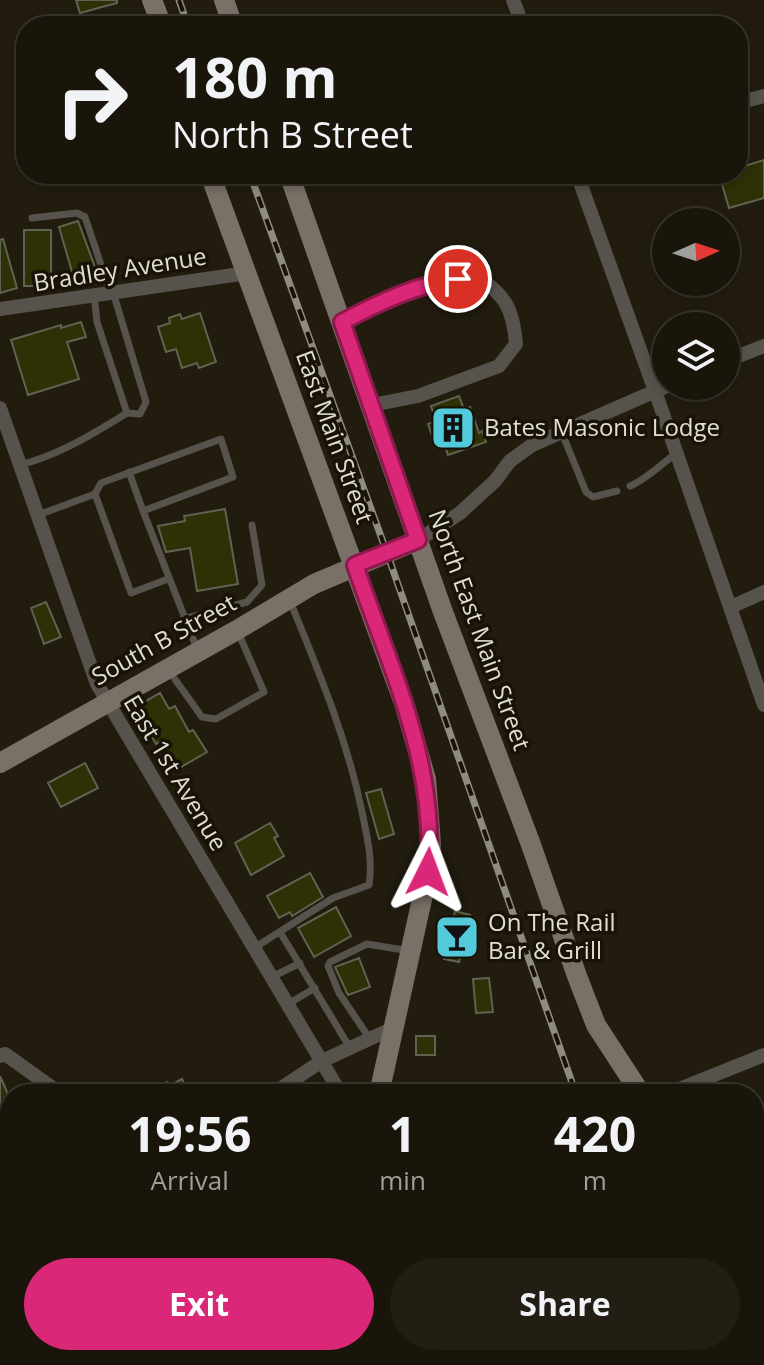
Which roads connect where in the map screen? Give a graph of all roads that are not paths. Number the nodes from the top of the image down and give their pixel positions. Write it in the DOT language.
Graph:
graph roads {
  1 [pos="214,184"];
  2 [pos="293,184"];
  3 [pos="581,184"];
  4 [pos="32,218"];
  5 [pos="247,273"];
  6 [pos="113,292"];
  7 [pos="94,294"];
  8 [pos="0,309"];
  9 [pos="342,322"];
  10 [pos="764,346"];
  11 [pos="740,355"];
  12 [pos="652,365"];
  13 [pos="652,392"];
  14 [pos="664,400"];
  15 [pos="372,405"];
  16 [pos="0,408"];
  17 [pos="127,413"];
  18 [pos="562,432"];
  19 [pos="677,453"];
  20 [pos="20,465"];
  21 [pos="129,472"];
  22 [pos="630,486"];
  23 [pos="617,491"];
  24 [pos="95,494"];
  25 [pos="143,511"];
  26 [pos="38,515"];
  27 [pos="252,525"];
  28 [pos="418,540"];
  29 [pos="355,565"];
  30 [pos="168,579"];
  31 [pos="764,592"];
  32 [pos="289,598"];
  33 [pos="731,607"];
  34 [pos="183,619"];
  35 [pos="237,630"];
  36 [pos="198,651"];
  37 [pos="167,668"];
  38 [pos="107,702"];
  39 [pos="764,705"];
  40 [pos="0,763"];
  41 [pos="280,932"];
  42 [pos="254,948"];
  43 [pos="410,951"];
  44 [pos="300,963"];
  45 [pos="272,977"];
  46 [pos="315,988"];
  47 [pos="288,1004"];
  48 [pos="391,1029"];
  49 [pos="370,1039"];
  50 [pos="350,1048"];
  51 [pos="2,1054"];
  52 [pos="764,1055"];
  53 [pos="322,1061"];
  54 [pos="46,1084"];
  55 [pos="287,1084"];
  56 [pos="335,1084"];
  57 [pos="381,1084"];
  58 [pos="634,1084"];
  59 [pos="692,1084"];
  1 -- 5 [label="street, East Main Street"];
  2 -- 9 [label="street, North East Main Street"];
  3 -- 12 [label="street"];
  4 -- 6 [label="lane"];
  5 -- 6 [label="street, Bradley Avenue"];
  5 -- 29 [label="street, East Main Street"];
  6 -- 7 [label="street, Bradley Avenue"];
  6 -- 17 [label="lane"];
  7 -- 8 [label="street, Bradley Avenue"];
  7 -- 17 [label="lane"];
  9 -- 15 [label="street, North East Main Street"];
  9 -- 15 [label="street"];
  10 -- 11 [label="street"];
  13 -- 18 [label="street"];
  14 -- 19 [label="street"];
  15 -- 28 [label="street, North East Main Street"];
  16 -- 20 [label="street, East 1st Avenue"];
  17 -- 20 [label="lane"];
  18 -- 23 [label="lane"];
  18 -- 28 [label="street"];
  19 -- 22 [label="lane"];
  19 -- 33 [label="street"];
  20 -- 26 [label="street, East 1st Avenue"];
  21 -- 24 [label="lane"];
  21 -- 25 [label="lane"];
  21 -- 25 [label="lane"];
  24 -- 26 [label="lane"];
  24 -- 30 [label="lane"];
  25 -- 30 [label="lane"];
  26 -- 38 [label="street, East 1st Avenue"];
  27 -- 34 [label="lane"];
  28 -- 29 [label="street, South B Street"];
  28 -- 58 [label="street, North East Main Street"];
  29 -- 32 [label="street, South B Street"];
  29 -- 43 [label="street, East Main Street"];
  30 -- 34 [label="lane"];
  31 -- 33 [label="street"];
  32 -- 35 [label="street, South B Street"];
  32 -- 41 [label="lane"];
  33 -- 39 [label="street"];
  34 -- 36 [label="lane"];
  35 -- 36 [label="street, South B Street"];
  35 -- 37 [label="lane"];
  36 -- 37 [label="street, South B Street"];
  37 -- 38 [label="street, South B Street"];
  38 -- 40 [label="street, South B Street"];
  38 -- 42 [label="street, East 1st Avenue"];
  41 -- 42 [label="lane"];
  41 -- 44 [label="lane"];
  42 -- 45 [label="street, East 1st Avenue"];
  43 -- 48 [label="street, East Main Street"];
  43 -- 49 [label="lane"];
  44 -- 45 [label="lane"];
  44 -- 46 [label="lane"];
  45 -- 47 [label="street, East 1st Avenue"];
  46 -- 47 [label="lane"];
  46 -- 50 [label="lane"];
  47 -- 53 [label="street, East 1st Avenue"];
  48 -- 49 [label="street"];
  48 -- 57 [label="street, East Main Street"];
  49 -- 50 [label="street"];
  50 -- 53 [label="street"];
  51 -- 54 [label="street"];
  52 -- 59 [label="street"];
  53 -- 55 [label="street"];
  53 -- 56 [label="street, East 1st Avenue"];
}
